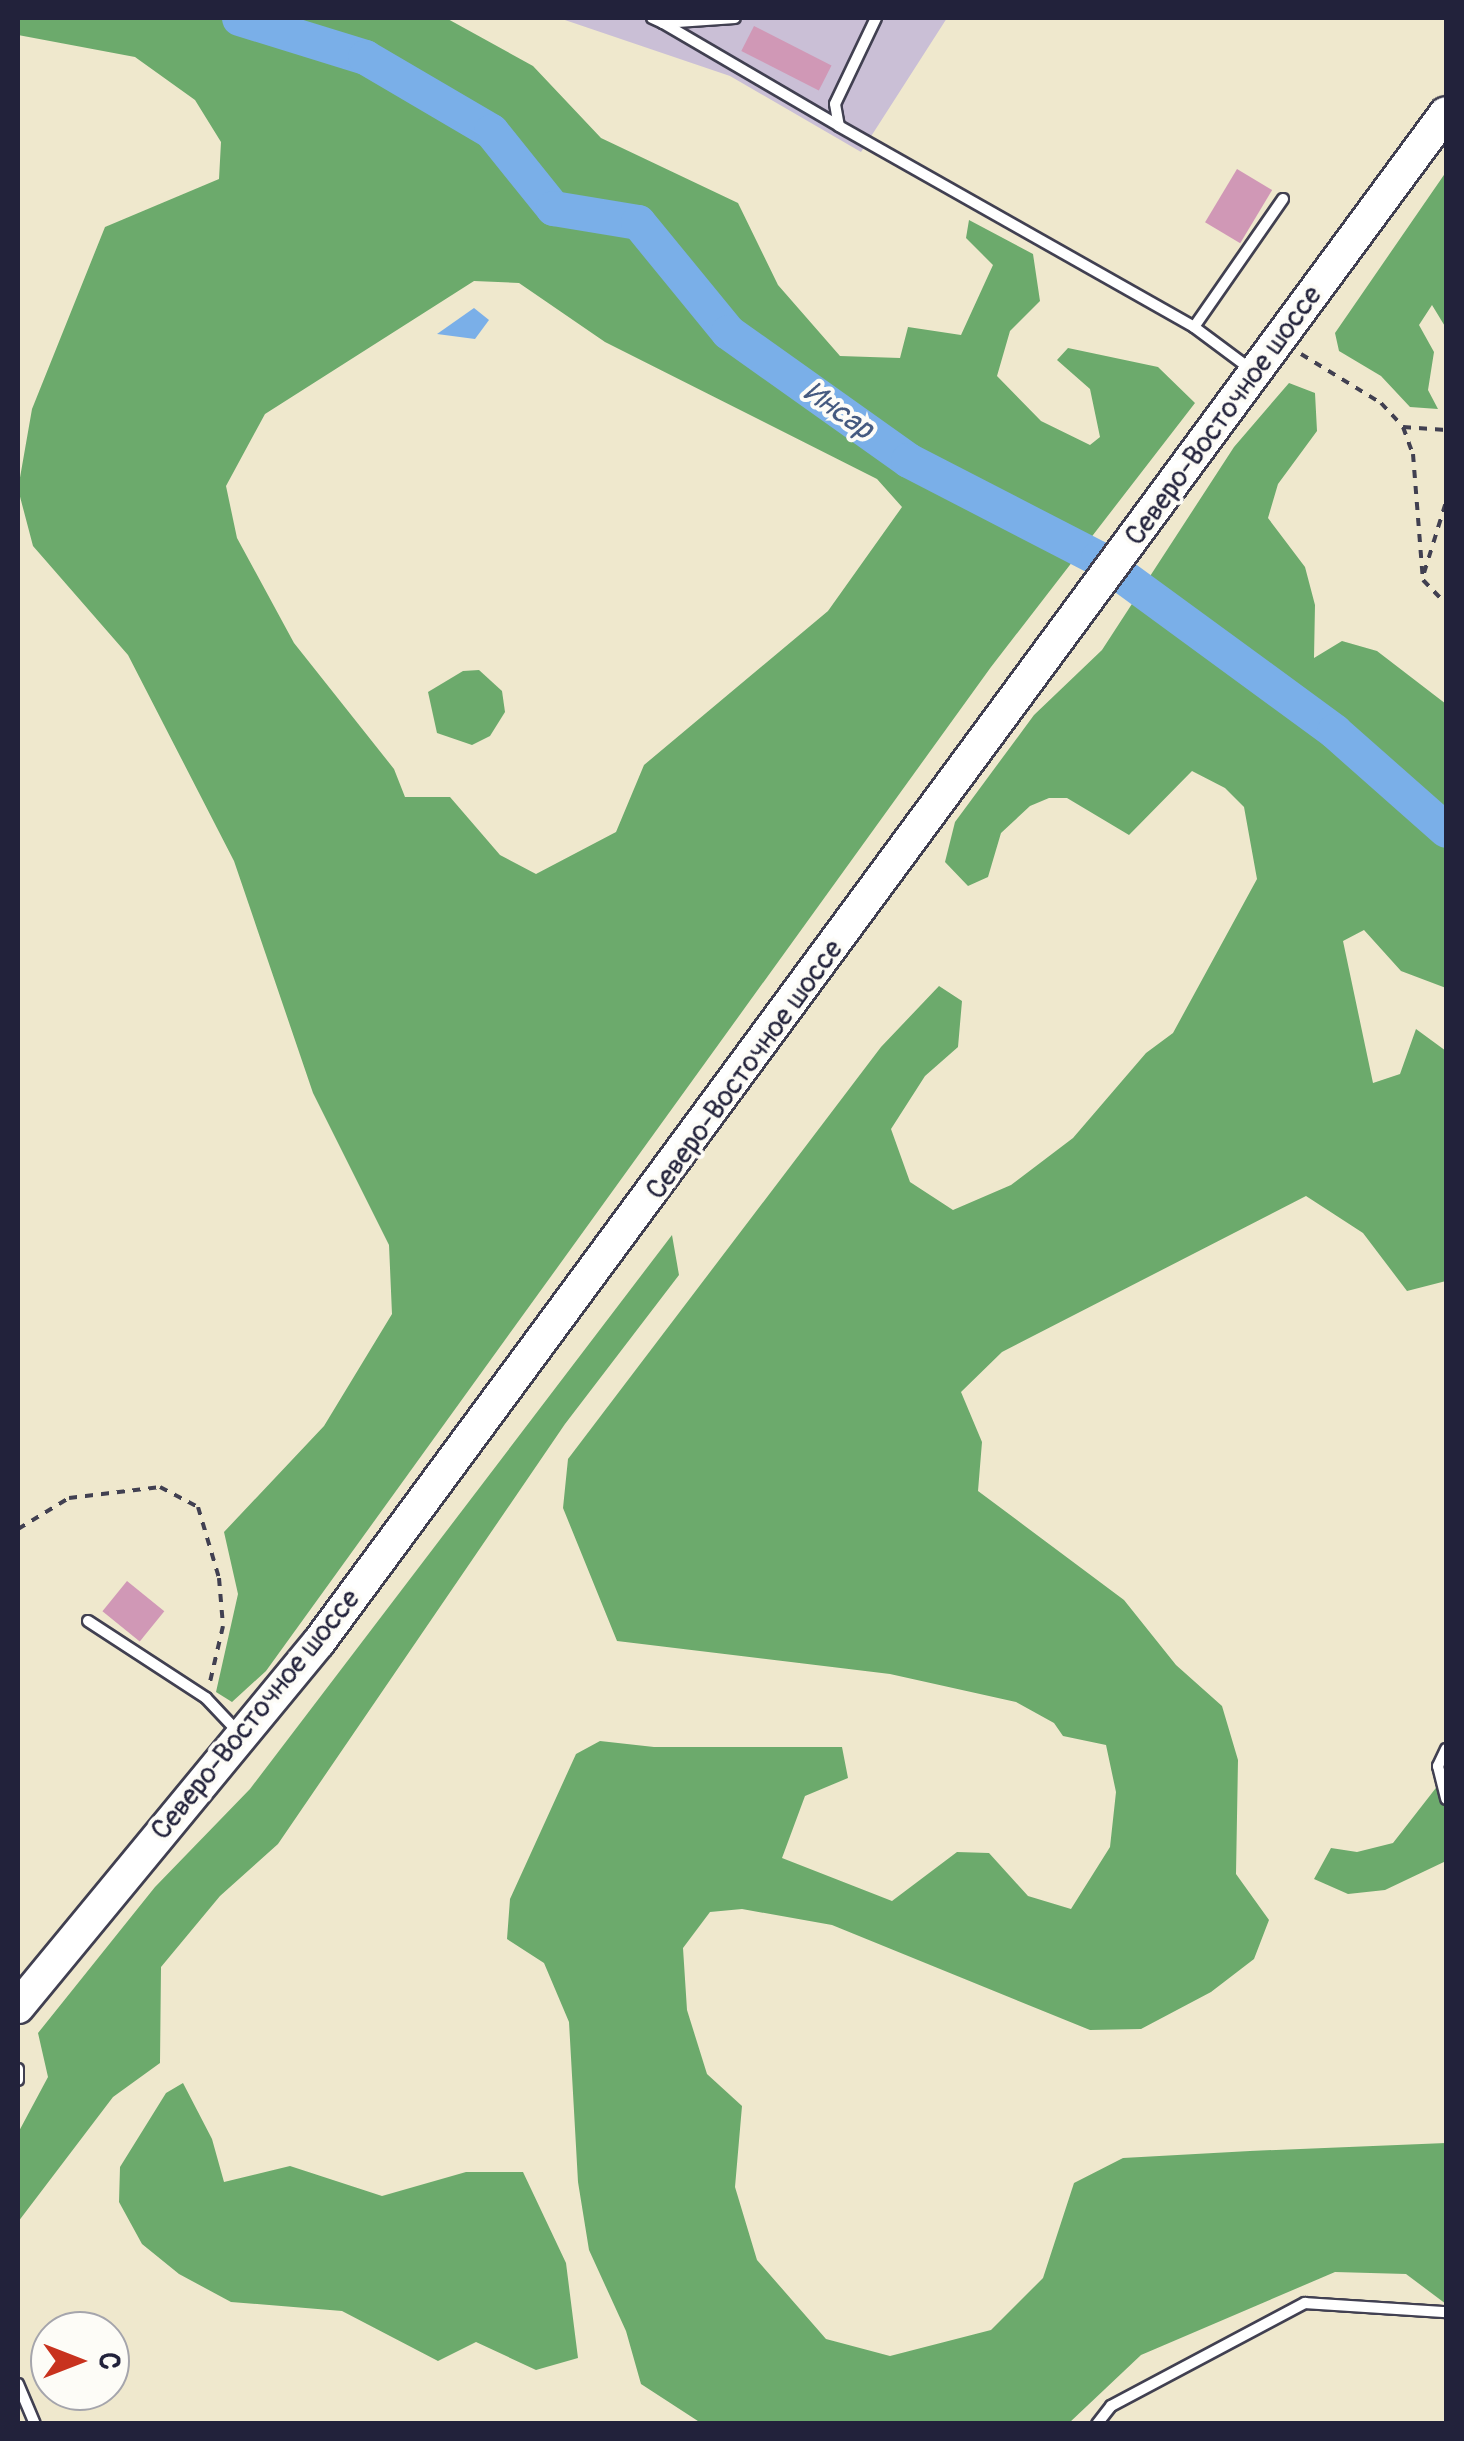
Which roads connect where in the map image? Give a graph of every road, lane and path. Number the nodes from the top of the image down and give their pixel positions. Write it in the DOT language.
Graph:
graph roads {
  1 [pos="736,18"];
  2 [pos="876,18"];
  3 [pos="657,20"];
  4 [pos="1446,112"];
  5 [pos="839,126"];
  6 [pos="1283,198"];
  7 [pos="1194,327"];
  8 [pos="1280,340"];
  9 [pos="1256,373"];
  10 [pos="1403,427"];
  11 [pos="1446,430"];
  12 [pos="1446,502"];
  13 [pos="1423,580"];
  14 [pos="1446,604"];
  15 [pos="18,1529"];
  16 [pos="88,1621"];
  17 [pos="206,1698"];
  18 [pos="242,1736"];
  19 [pos="1446,1749"];
  20 [pos="1446,1799"];
  21 [pos="18,2007"];
  22 [pos="18,2068"];
  23 [pos="18,2080"];
  24 [pos="1446,2312"];
  25 [pos="18,2384"];
  26 [pos="36,2424"];
  27 [pos="1097,2424"];
  1 -- 3 [label="lane"];
  2 -- 5 [label="lane"];
  3 -- 5 [label="lane"];
  4 -- 8 [label="main road, Северо-Восточное шоссе"];
  5 -- 7 [label="lane"];
  6 -- 7 [label="lane"];
  7 -- 9 [label="lane"];
  8 -- 9 [label="main road, Северо-Восточное шоссе"];
  8 -- 10 [label="path"];
  9 -- 18 [label="main road, Северо-Восточное шоссе"];
  10 -- 11 [label="path"];
  10 -- 13 [label="path"];
  12 -- 13 [label="path"];
  13 -- 14 [label="path"];
  15 -- 17 [label="path"];
  16 -- 17 [label="lane"];
  17 -- 18 [label="lane"];
  18 -- 21 [label="main road, Северо-Восточное шоссе"];
  19 -- 20 [label="lane"];
  22 -- 23 [label="lane"];
  24 -- 27 [label="lane"];
  25 -- 26 [label="lane"];
}
